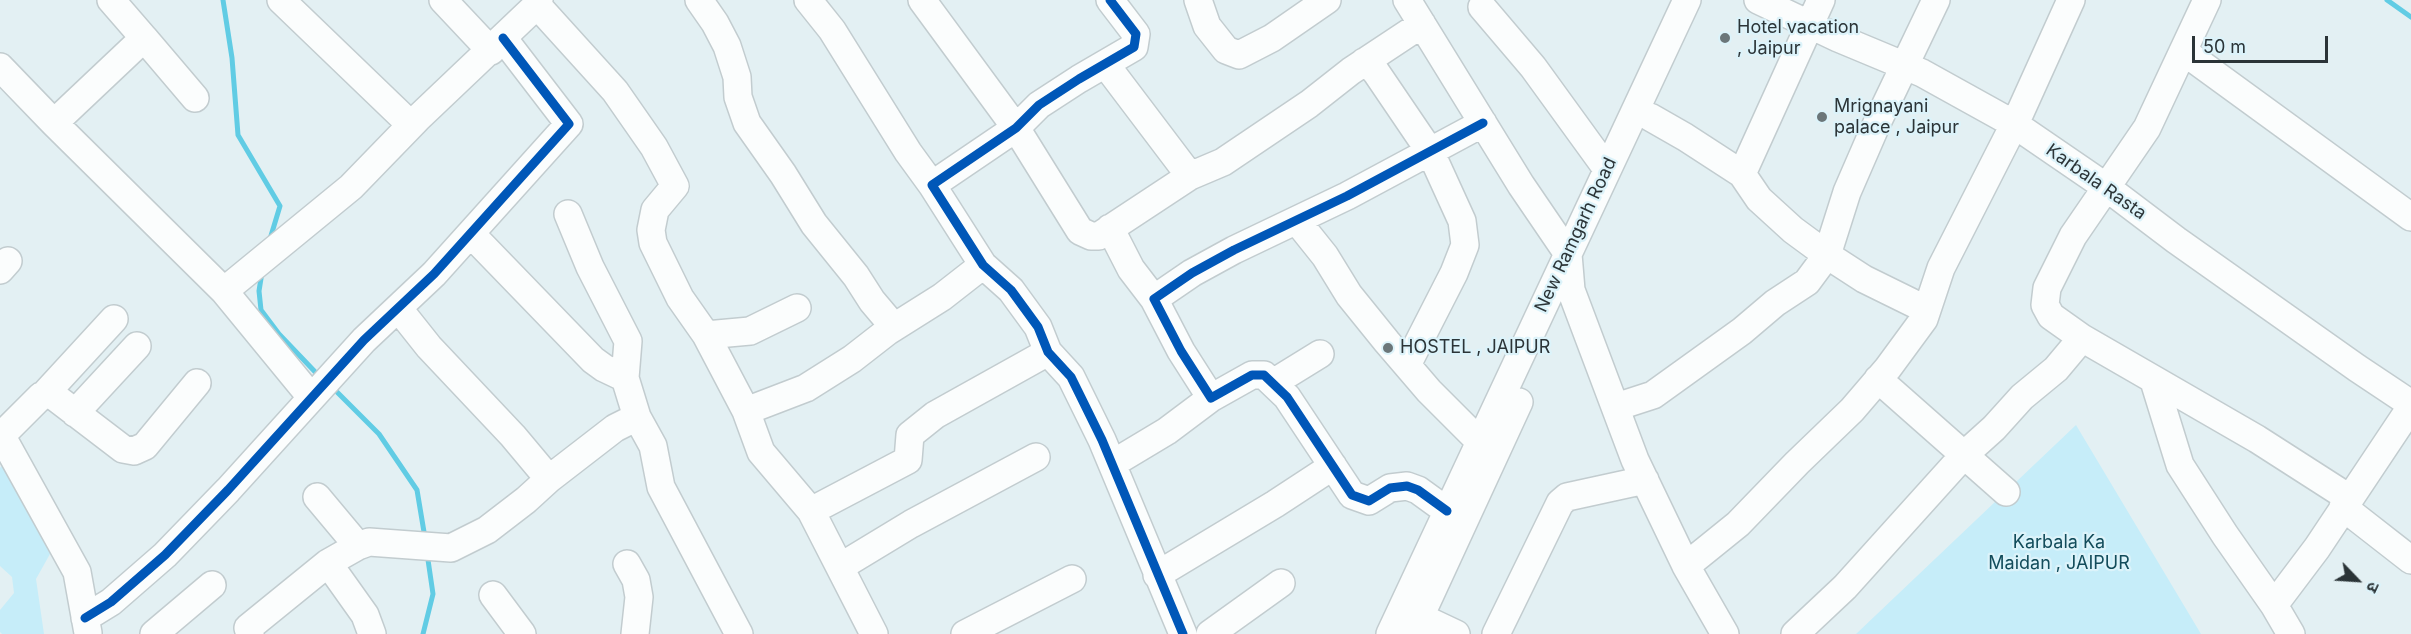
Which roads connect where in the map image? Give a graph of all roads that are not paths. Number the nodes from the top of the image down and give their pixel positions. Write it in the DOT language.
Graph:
graph roads {
  1 [pos="111,0"];
  2 [pos="281,0"];
  3 [pos="443,0"];
  4 [pos="699,0"];
  5 [pos="808,0"];
  6 [pos="922,0"];
  7 [pos="1110,0"];
  8 [pos="1198,0"];
  9 [pos="1327,0"];
  10 [pos="1407,0"];
  11 [pos="1687,0"];
  12 [pos="1705,0"];
  13 [pos="1758,0"];
  14 [pos="1821,0"];
  15 [pos="1936,0"];
  16 [pos="2071,0"];
  17 [pos="2207,0"];
  18 [pos="538,2"];
  19 [pos="1482,7"];
  20 [pos="1422,24"];
  21 [pos="1810,25"];
  22 [pos="144,38"];
  23 [pos="497,44"];
  24 [pos="2183,51"];
  25 [pos="1364,62"];
  26 [pos="1106,65"];
  27 [pos="1905,66"];
  28 [pos="0,67"];
  29 [pos="195,98"];
  30 [pos="1650,117"];
  31 [pos="54,123"];
  32 [pos="1484,123"];
  33 [pos="2014,124"];
  34 [pos="411,125"];
  35 [pos="1016,128"];
  36 [pos="1431,153"];
  37 [pos="1608,169"];
  38 [pos="1742,174"];
  39 [pos="1190,176"];
  40 [pos="932,185"];
  41 [pos="2106,187"];
  42 [pos="568,214"];
  43 [pos="2411,217"];
  44 [pos="1297,221"];
  45 [pos="1110,228"];
  46 [pos="471,234"];
  47 [pos="1568,254"];
  48 [pos="1827,255"];
  49 [pos="983,266"];
  50 [pos="1571,290"];
  51 [pos="224,291"];
  52 [pos="1154,299"];
  53 [pos="398,308"];
  54 [pos="797,308"];
  55 [pos="1927,310"];
  56 [pos="114,319"];
  57 [pos="894,327"];
  58 [pos="706,335"];
  59 [pos="2082,338"];
  60 [pos="137,346"];
  61 [pos="1048,352"];
  62 [pos="1320,354"];
  63 [pos="1407,365"];
  64 [pos="626,378"];
  65 [pos="1878,379"];
  66 [pos="2154,381"];
  67 [pos="197,383"];
  68 [pos="1273,383"];
  69 [pos="319,388"];
  70 [pos="45,394"];
  71 [pos="1211,398"];
  72 [pos="2411,405"];
  73 [pos="1616,407"];
  74 [pos="746,411"];
  75 [pos="75,413"];
  76 [pos="637,417"];
  77 [pos="1,437"];
  78 [pos="1480,442"];
  79 [pos="1964,455"];
  80 [pos="1036,457"];
  81 [pos="1112,464"];
  82 [pos="1333,466"];
  83 [pos="549,479"];
  84 [pos="1645,480"];
  85 [pos="2006,492"];
  86 [pos="317,497"];
  87 [pos="2346,503"];
  88 [pos="811,511"];
  89 [pos="1448,511"];
  90 [pos="358,546"];
  91 [pos="2411,560"];
  92 [pos="328,563"];
  93 [pos="627,564"];
  94 [pos="1686,566"];
  95 [pos="840,567"];
  96 [pos="1157,575"];
  97 [pos="1072,579"];
  98 [pos="1281,583"];
  99 [pos="212,585"];
  100 [pos="494,595"];
  101 [pos="2274,605"];
  102 [pos="87,626"];
  103 [pos="1416,626"];
  104 [pos="246,632"];
  105 [pos="154,634"];
  106 [pos="372,634"];
  107 [pos="522,634"];
  108 [pos="635,634"];
  109 [pos="739,634"];
  110 [pos="874,634"];
  111 [pos="965,634"];
  112 [pos="1183,634"];
  113 [pos="1210,634"];
  114 [pos="1390,634"];
  115 [pos="1456,634"];
  116 [pos="1496,634"];
  117 [pos="1725,634"];
  118 [pos="1795,634"];
  119 [pos="2290,634"];
  1 -- 22 [label="street"];
  2 -- 34 [label="street"];
  3 -- 23 [label="street"];
  4 -- 57 [label="street"];
  5 -- 40 [label="street"];
  6 -- 35 [label="street"];
  7 -- 26 [label="street"];
  8 -- 9 [label="street"];
  10 -- 20 [label="street"];
  11 -- 37 [label="street, New Ramgarh Road"];
  12 -- 30 [label="street, New Ramgarh Road"];
  13 -- 21 [label="street, Karbala Rasta"];
  14 -- 21 [label="street"];
  15 -- 27 [label="street"];
  16 -- 33 [label="street"];
  17 -- 24 [label="street"];
  18 -- 23 [label="street"];
  18 -- 58 [label="street"];
  19 -- 37 [label="street"];
  20 -- 25 [label="street"];
  20 -- 32 [label="street"];
  21 -- 27 [label="street, Karbala Rasta"];
  21 -- 38 [label="street"];
  22 -- 29 [label="street"];
  22 -- 31 [label="street"];
  23 -- 34 [label="street"];
  23 -- 46 [label="street"];
  24 -- 41 [label="street"];
  24 -- 43 [label="street"];
  25 -- 36 [label="street"];
  25 -- 39 [label="street"];
  26 -- 35 [label="street"];
  26 -- 39 [label="street"];
  27 -- 33 [label="street, Karbala Rasta"];
  27 -- 48 [label="street"];
  28 -- 31 [label="street"];
  30 -- 38 [label="street"];
  30 -- 50 [label="street, New Ramgarh Road"];
  31 -- 51 [label="street"];
  32 -- 36 [label="street"];
  32 -- 47 [label="street"];
  33 -- 41 [label="street, Karbala Rasta"];
  33 -- 55 [label="street"];
  34 -- 51 [label="street"];
  35 -- 40 [label="street"];
  35 -- 45 [label="street"];
  36 -- 44 [label="street"];
  36 -- 63 [label="street"];
  37 -- 47 [label="street, New Ramgarh Road"];
  38 -- 48 [label="street"];
  39 -- 45 [label="street"];
  40 -- 49 [label="street"];
  41 -- 59 [label="street"];
  41 -- 72 [label="street, Karbala Rasta"];
  42 -- 64 [label="street"];
  44 -- 52 [label="street"];
  44 -- 63 [label="street"];
  45 -- 52 [label="street"];
  46 -- 53 [label="street"];
  46 -- 64 [label="street"];
  47 -- 50 [label="street"];
  47 -- 78 [label="street, New Ramgarh Road"];
  48 -- 55 [label="street"];
  48 -- 73 [label="street"];
  49 -- 57 [label="street"];
  49 -- 61 [label="street"];
  50 -- 73 [label="street"];
  50 -- 103 [label="street, New Ramgarh Road"];
  51 -- 69 [label="street"];
  52 -- 71 [label="street"];
  53 -- 69 [label="street"];
  53 -- 83 [label="street"];
  54 -- 58 [label="street"];
  55 -- 65 [label="street"];
  56 -- 70 [label="street"];
  57 -- 74 [label="street"];
  58 -- 74 [label="street"];
  59 -- 66 [label="street"];
  59 -- 79 [label="street"];
  60 -- 75 [label="street"];
  61 -- 81 [label="street"];
  61 -- 88 [label="street"];
  62 -- 68 [label="street"];
  63 -- 78 [label="street"];
  64 -- 76 [label="street"];
  65 -- 79 [label="street"];
  65 -- 94 [label="street"];
  66 -- 87 [label="street"];
  66 -- 101 [label="street"];
  67 -- 75 [label="street"];
  68 -- 71 [label="street"];
  68 -- 82 [label="street"];
  69 -- 102 [label="street"];
  70 -- 75 [label="street"];
  70 -- 77 [label="street"];
  71 -- 81 [label="street"];
  72 -- 87 [label="street"];
  73 -- 84 [label="street"];
  74 -- 88 [label="street"];
  76 -- 83 [label="street"];
  76 -- 109 [label="street"];
  77 -- 102 [label="street"];
  78 -- 89 [label="street, New Ramgarh Road"];
  79 -- 85 [label="street"];
  79 -- 118 [label="street"];
  80 -- 95 [label="street"];
  81 -- 96 [label="street"];
  82 -- 89 [label="street"];
  82 -- 96 [label="street"];
  83 -- 90 [label="street"];
  84 -- 94 [label="street"];
  84 -- 116 [label="street"];
  86 -- 90 [label="street"];
  87 -- 91 [label="street"];
  87 -- 101 [label="street"];
  88 -- 95 [label="street"];
  89 -- 114 [label="street, New Ramgarh Road"];
  90 -- 92 [label="street"];
  92 -- 104 [label="street"];
  92 -- 106 [label="street"];
  93 -- 108 [label="street"];
  94 -- 117 [label="street"];
  95 -- 110 [label="street"];
  96 -- 112 [label="street"];
  97 -- 111 [label="street"];
  98 -- 113 [label="street"];
  99 -- 105 [label="street"];
  100 -- 107 [label="street"];
  101 -- 119 [label="street"];
  103 -- 115 [label="street"];
}
